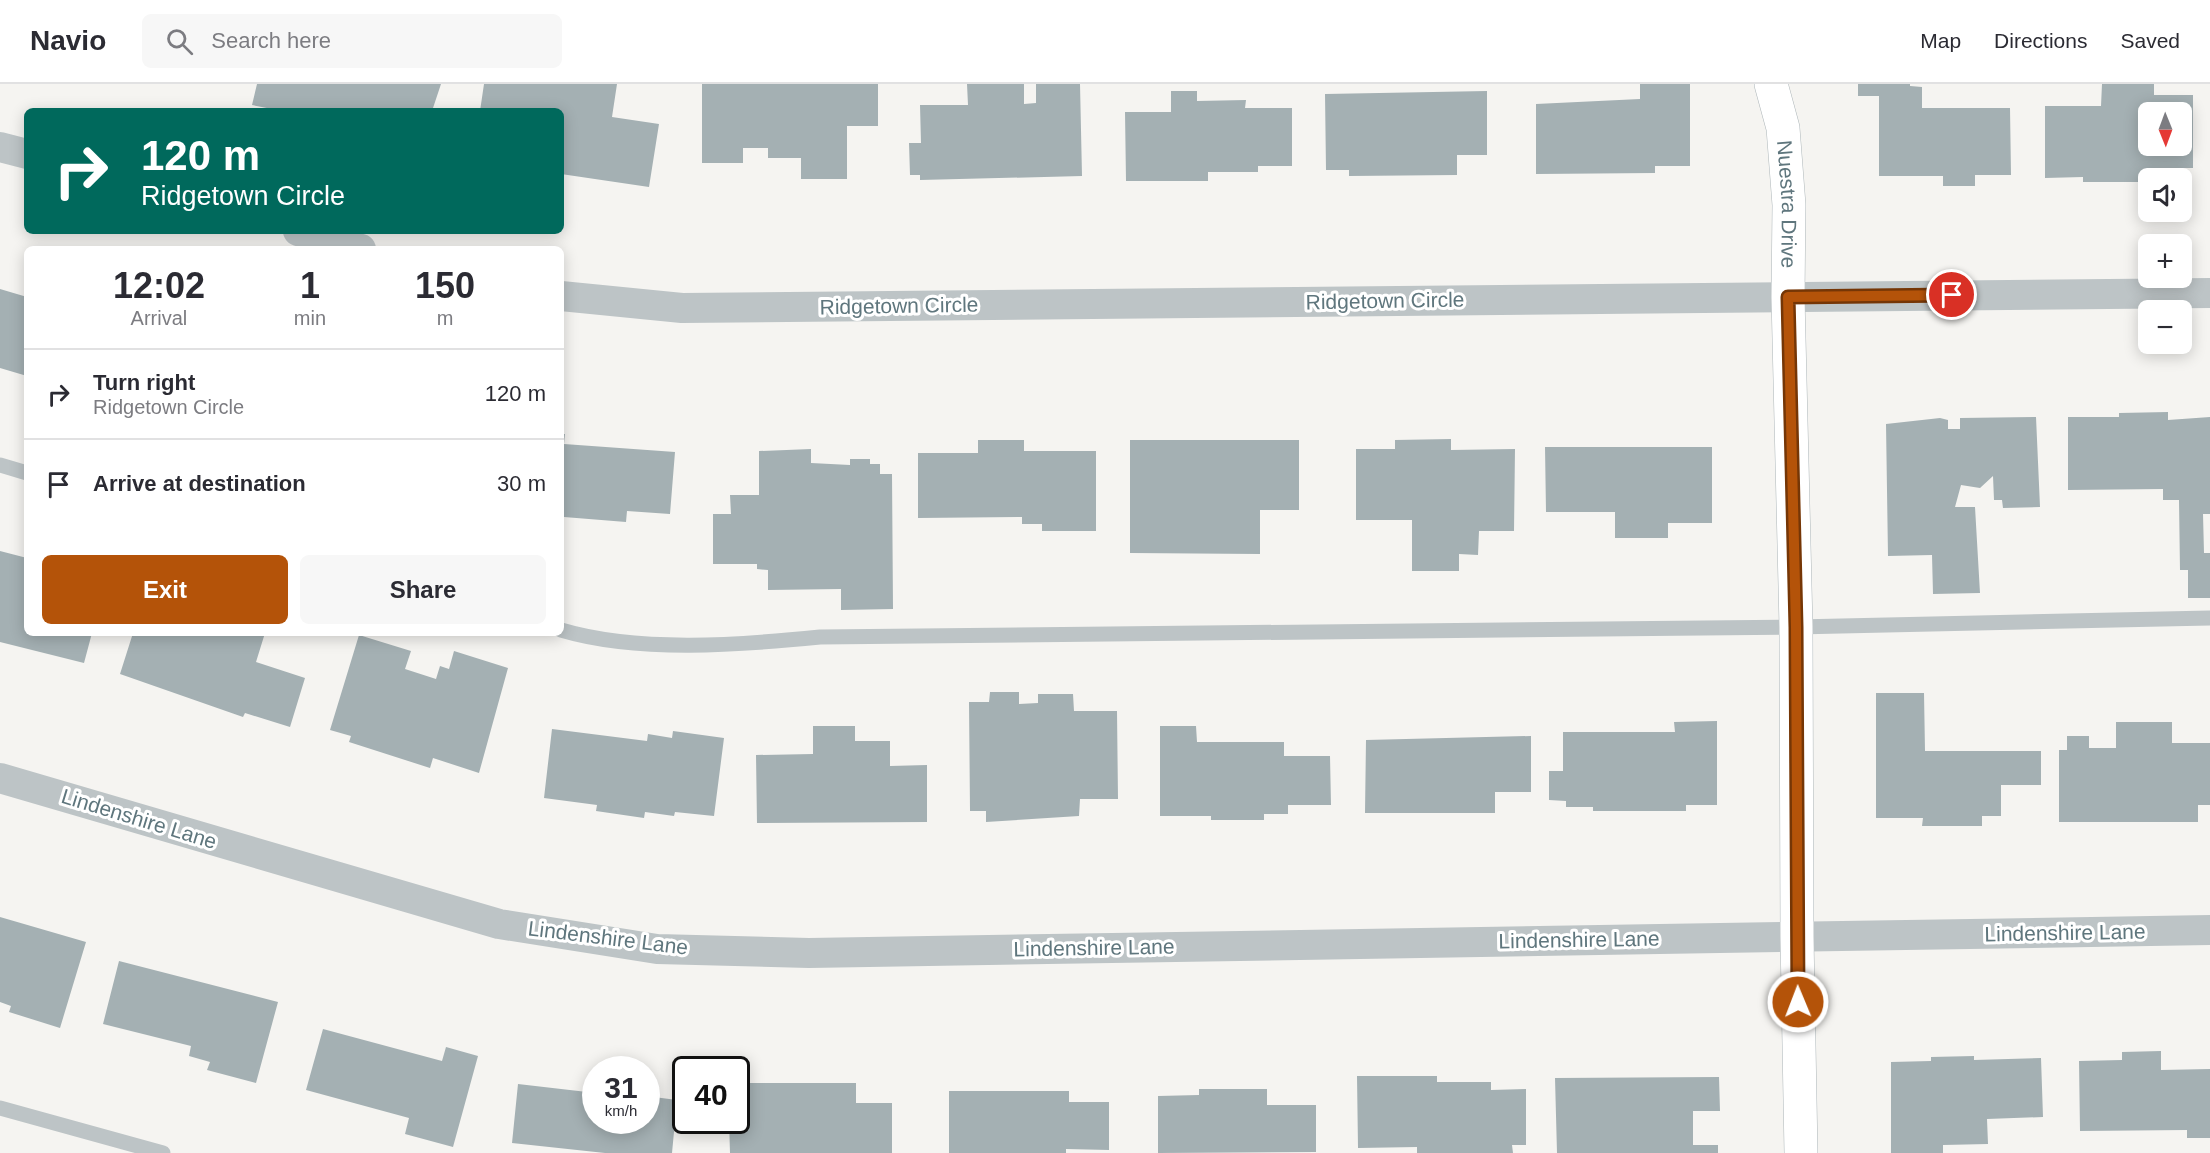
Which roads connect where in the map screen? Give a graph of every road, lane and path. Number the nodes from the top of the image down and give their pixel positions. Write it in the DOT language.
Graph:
graph roads {
  1 [pos="1771,84"];
  2 [pos="0,147"];
  3 [pos="24,153"];
  4 [pos="309,234"];
  5 [pos="351,246"];
  6 [pos="2210,293"];
  7 [pos="564,296"];
  8 [pos="1788,297"];
  9 [pos="0,465"];
  10 [pos="24,472"];
  11 [pos="2210,618"];
  12 [pos="1796,627"];
  13 [pos="564,631"];
  14 [pos="0,778"];
  15 [pos="2210,930"];
  16 [pos="1797,937"];
  17 [pos="0,1108"];
  18 [pos="163,1153"];
  19 [pos="1801,1153"];
  1 -- 8 [label="street, Nuestra Drive"];
  2 -- 3 [label="street"];
  4 -- 5 [label="street"];
  6 -- 8 [label="street, Ridgetown Circle"];
  7 -- 8 [label="street, Ridgetown Circle"];
  8 -- 12 [label="street, Nuestra Drive"];
  9 -- 10 [label="lane"];
  11 -- 12 [label="lane"];
  12 -- 13 [label="lane"];
  12 -- 16 [label="street, Nuestra Drive"];
  14 -- 16 [label="street, Lindenshire Lane"];
  15 -- 16 [label="street, Lindenshire Lane"];
  16 -- 19 [label="street, Nuestra Drive"];
  17 -- 18 [label="lane"];
}
